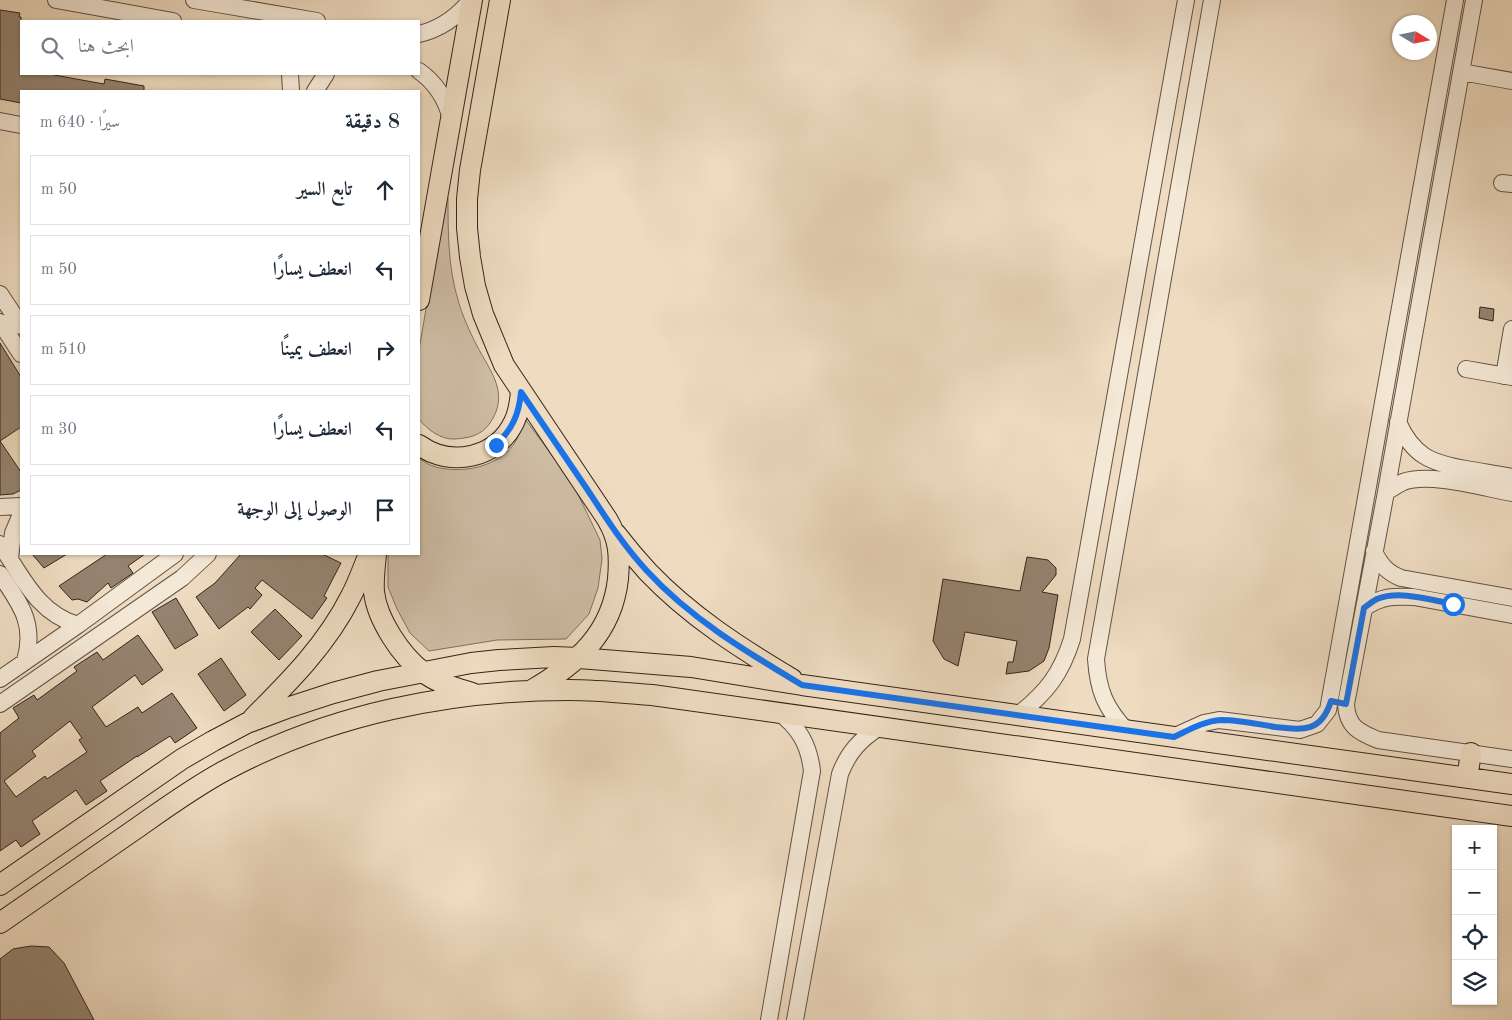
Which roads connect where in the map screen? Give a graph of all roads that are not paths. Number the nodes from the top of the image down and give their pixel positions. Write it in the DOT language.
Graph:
graph roads {
  1 [pos="56,0"];
  2 [pos="194,0"];
  3 [pos="472,0"];
  4 [pos="500,0"];
  5 [pos="1186,0"];
  6 [pos="1212,0"];
  7 [pos="1455,0"];
  8 [pos="1474,0"];
  9 [pos="117,5"];
  10 [pos="170,20"];
  11 [pos="311,20"];
  12 [pos="420,35"];
  13 [pos="1176,56"];
  14 [pos="1202,60"];
  15 [pos="420,72"];
  16 [pos="1461,72"];
  17 [pos="325,75"];
  18 [pos="1512,81"];
  19 [pos="316,90"];
  20 [pos="451,119"];
  21 [pos="0,121"];
  22 [pos="20,125"];
  23 [pos="1407,272"];
  24 [pos="1424,275"];
  25 [pos="0,294"];
  26 [pos="420,294"];
  27 [pos="0,322"];
  28 [pos="20,324"];
  29 [pos="1512,329"];
  30 [pos="20,352"];
  31 [pos="1466,369"];
  32 [pos="1508,377"];
  33 [pos="521,392"];
  34 [pos="1398,422"];
  35 [pos="420,446"];
  36 [pos="1512,477"];
  37 [pos="1386,492"];
  38 [pos="1512,493"];
  39 [pos="20,506"];
  40 [pos="0,507"];
  41 [pos="20,516"];
  42 [pos="616,534"];
  43 [pos="0,544"];
  44 [pos="1374,551"];
  45 [pos="174,555"];
  46 [pos="207,555"];
  47 [pos="369,555"];
  48 [pos="376,555"];
  49 [pos="10,558"];
  50 [pos="0,574"];
  51 [pos="1512,598"];
  52 [pos="37,600"];
  53 [pos="1364,608"];
  54 [pos="22,609"];
  55 [pos="1512,615"];
  56 [pos="78,626"];
  57 [pos="579,658"];
  58 [pos="25,661"];
  59 [pos="422,672"];
  60 [pos="0,679"];
  61 [pos="802,685"];
  62 [pos="532,690"];
  63 [pos="477,694"];
  64 [pos="1338,702"];
  65 [pos="0,704"];
  66 [pos="778,712"];
  67 [pos="1018,715"];
  68 [pos="247,724"];
  69 [pos="880,727"];
  70 [pos="1127,730"];
  71 [pos="1174,737"];
  72 [pos="1471,753"];
  73 [pos="1512,759"];
  74 [pos="1168,767"];
  75 [pos="1468,778"];
  76 [pos="1512,784"];
  77 [pos="1512,816"];
  78 [pos="0,885"];
  79 [pos="0,923"];
  80 [pos="769,1020"];
  81 [pos="795,1020"];
  1 -- 9 [label="street"];
  2 -- 11 [label="street"];
  3 -- 12 [label="street"];
  3 -- 20 [label="main road"];
  4 -- 33 [label="main road"];
  5 -- 13 [label="street"];
  6 -- 14 [label="street"];
  7 -- 23 [label="street"];
  8 -- 16 [label="street"];
  9 -- 10 [label="street"];
  13 -- 14 [label="street"];
  13 -- 67 [label="street"];
  14 -- 70 [label="street"];
  15 -- 20 [label="street"];
  16 -- 18 [label="street"];
  16 -- 24 [label="street"];
  17 -- 19 [label="street"];
  20 -- 26 [label="main road"];
  21 -- 22 [label="street"];
  23 -- 24 [label="street"];
  23 -- 64 [label="street"];
  24 -- 34 [label="street"];
  25 -- 28 [label="street"];
  27 -- 30 [label="street"];
  29 -- 32 [label="street"];
  31 -- 32 [label="street"];
  33 -- 35 [label="main road"];
  33 -- 42 [label="main road"];
  34 -- 36 [label="street"];
  34 -- 37 [label="street"];
  37 -- 38 [label="street"];
  37 -- 44 [label="street"];
  39 -- 40 [label="street"];
  41 -- 49 [label="street"];
  42 -- 57 [label="main road"];
  42 -- 61 [label="main road"];
  43 -- 49 [label="street"];
  44 -- 51 [label="street"];
  44 -- 53 [label="street"];
  45 -- 56 [label="street"];
  46 -- 65 [label="street"];
  47 -- 68 [label="main road"];
  48 -- 59 [label="main road"];
  49 -- 52 [label="street"];
  50 -- 54 [label="street"];
  52 -- 54 [label="street"];
  52 -- 56 [label="street"];
  53 -- 55 [label="street"];
  53 -- 64 [label="street"];
  54 -- 58 [label="street"];
  56 -- 58 [label="street"];
  57 -- 59 [label="main road"];
  57 -- 61 [label="main road"];
  57 -- 62 [label="main road"];
  58 -- 60 [label="street"];
  59 -- 63 [label="main road"];
  59 -- 68 [label="main road"];
  61 -- 67 [label="main road"];
  62 -- 63 [label="main road"];
  62 -- 66 [label="main road"];
  63 -- 79 [label="main road"];
  64 -- 71 [label="street"];
  64 -- 72 [label="street"];
  66 -- 69 [label="main road"];
  66 -- 80 [label="street"];
  67 -- 70 [label="main road"];
  68 -- 78 [label="main road"];
  69 -- 74 [label="main road"];
  69 -- 81 [label="street"];
  70 -- 71 [label="main road"];
  71 -- 74 [label="main road"];
  71 -- 75 [label="main road"];
  72 -- 73 [label="street"];
  72 -- 75 [label="main road"];
  74 -- 77 [label="main road"];
  75 -- 76 [label="main road"];
}
